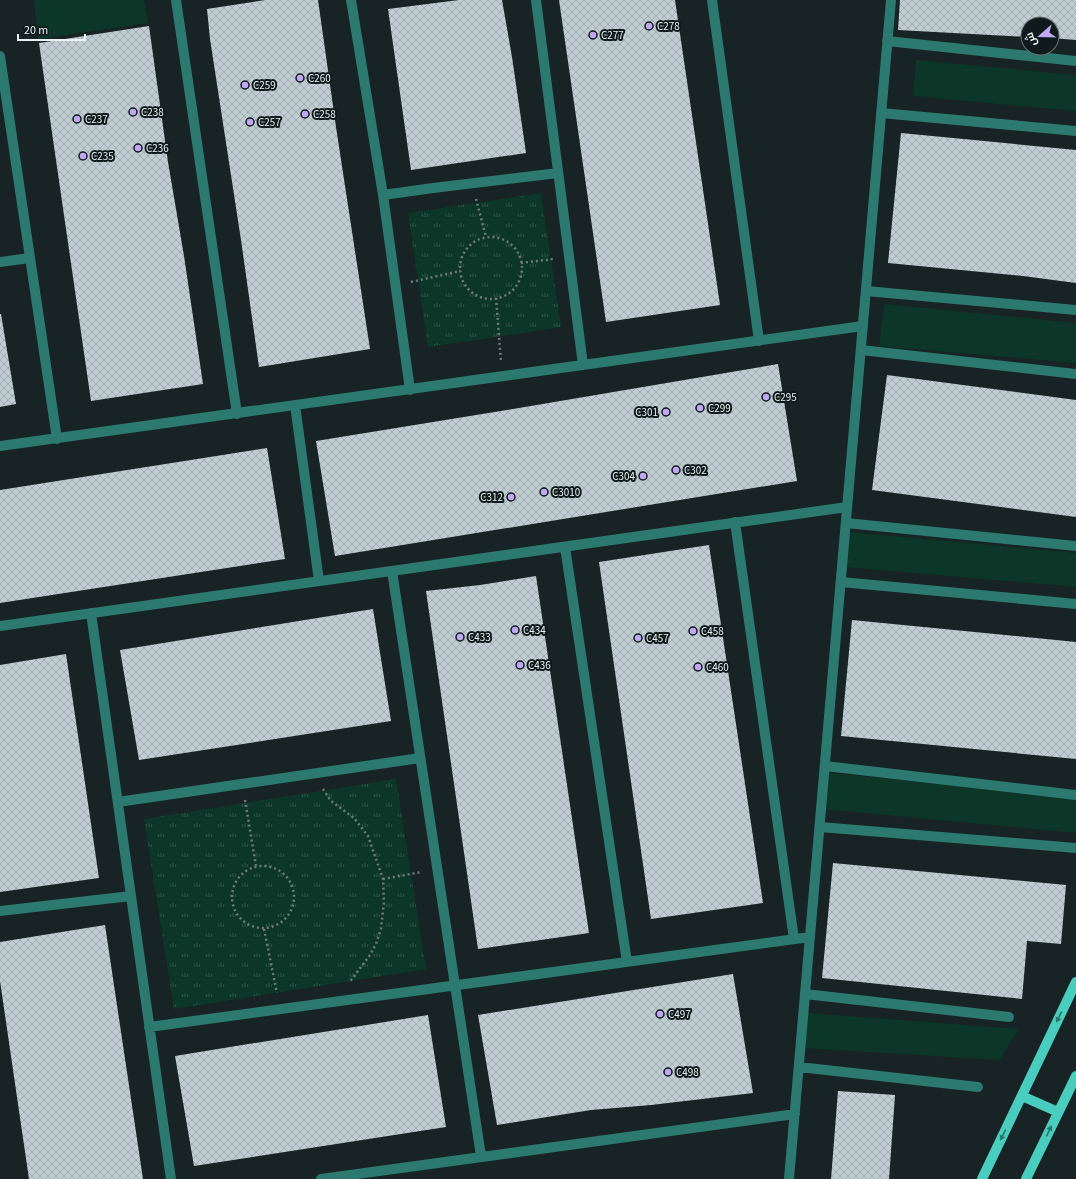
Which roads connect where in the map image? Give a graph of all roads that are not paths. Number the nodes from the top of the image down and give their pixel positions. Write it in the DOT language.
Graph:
graph roads {
  1 [pos="176,0"];
  2 [pos="351,0"];
  3 [pos="536,0"];
  4 [pos="712,0"];
  5 [pos="891,0"];
  6 [pos="887,41"];
  7 [pos="0,56"];
  8 [pos="1076,61"];
  9 [pos="881,113"];
  10 [pos="1076,131"];
  11 [pos="558,173"];
  12 [pos="383,196"];
  13 [pos="30,258"];
  14 [pos="0,262"];
  15 [pos="866,291"];
  16 [pos="1076,310"];
  17 [pos="863,326"];
  18 [pos="759,341"];
  19 [pos="861,350"];
  20 [pos="584,365"];
  21 [pos="1076,374"];
  22 [pos="410,390"];
  23 [pos="295,406"];
  24 [pos="238,414"];
  25 [pos="57,439"];
  26 [pos="0,446"];
  27 [pos="847,507"];
  28 [pos="735,522"];
  29 [pos="846,523"];
  30 [pos="1076,546"];
  31 [pos="565,547"];
  32 [pos="392,571"];
  33 [pos="319,581"];
  34 [pos="840,582"];
  35 [pos="1076,604"];
  36 [pos="91,613"];
  37 [pos="0,626"];
  38 [pos="420,758"];
  39 [pos="825,766"];
  40 [pos="1076,795"];
  41 [pos="118,802"];
  42 [pos="820,827"];
  43 [pos="1076,848"];
  44 [pos="131,896"];
  45 [pos="0,911"];
  46 [pos="810,937"];
  47 [pos="794,939"];
  48 [pos="627,962"];
  49 [pos="1076,982"];
  50 [pos="455,986"];
  51 [pos="805,994"];
  52 [pos="1009,1017"];
  53 [pos="149,1027"];
  54 [pos="799,1067"];
  55 [pos="1076,1076"];
  56 [pos="978,1087"];
  57 [pos="1022,1096"];
  58 [pos="1058,1112"];
  59 [pos="795,1114"];
  60 [pos="481,1156"];
  61 [pos="170,1179"];
  62 [pos="321,1179"];
  63 [pos="789,1179"];
  64 [pos="982,1179"];
  65 [pos="1026,1179"];
  1 -- 24 [label="street"];
  2 -- 12 [label="street"];
  3 -- 11 [label="street"];
  4 -- 18 [label="street"];
  5 -- 6 [label="street"];
  6 -- 8 [label="street"];
  6 -- 9 [label="street"];
  7 -- 13 [label="street"];
  9 -- 10 [label="street"];
  9 -- 15 [label="street"];
  11 -- 12 [label="street"];
  11 -- 20 [label="street"];
  12 -- 22 [label="street"];
  13 -- 14 [label="street"];
  13 -- 25 [label="street"];
  15 -- 16 [label="street"];
  15 -- 17 [label="street"];
  17 -- 18 [label="street"];
  17 -- 19 [label="street"];
  18 -- 20 [label="street"];
  19 -- 21 [label="street"];
  19 -- 27 [label="street"];
  20 -- 22 [label="street"];
  22 -- 23 [label="street"];
  23 -- 24 [label="street"];
  23 -- 33 [label="street"];
  24 -- 25 [label="street"];
  25 -- 26 [label="street"];
  27 -- 28 [label="street"];
  27 -- 29 [label="street"];
  28 -- 31 [label="street"];
  28 -- 47 [label="street"];
  29 -- 30 [label="street"];
  29 -- 34 [label="street"];
  31 -- 32 [label="street"];
  31 -- 48 [label="street"];
  32 -- 33 [label="street"];
  32 -- 38 [label="street"];
  33 -- 36 [label="street"];
  34 -- 35 [label="street"];
  34 -- 39 [label="street"];
  36 -- 37 [label="street"];
  36 -- 41 [label="street"];
  38 -- 41 [label="street"];
  38 -- 50 [label="street"];
  39 -- 40 [label="street"];
  39 -- 42 [label="street"];
  41 -- 44 [label="street"];
  42 -- 43 [label="street"];
  42 -- 46 [label="street"];
  44 -- 45 [label="street"];
  44 -- 53 [label="street"];
  46 -- 47 [label="street"];
  46 -- 51 [label="street"];
  47 -- 48 [label="street"];
  48 -- 50 [label="street"];
  49 -- 57 [label="main road, one-way"];
  50 -- 53 [label="street"];
  50 -- 60 [label="street"];
  51 -- 52 [label="street"];
  51 -- 54 [label="street"];
  53 -- 61 [label="street"];
  54 -- 56 [label="street"];
  54 -- 59 [label="street"];
  55 -- 58 [label="main road"];
  57 -- 58 [label="main road"];
  57 -- 64 [label="main road, one-way"];
  65 -- 58 [label="main road, one-way"];
  59 -- 60 [label="street"];
  59 -- 63 [label="street"];
  60 -- 62 [label="street"];
}
